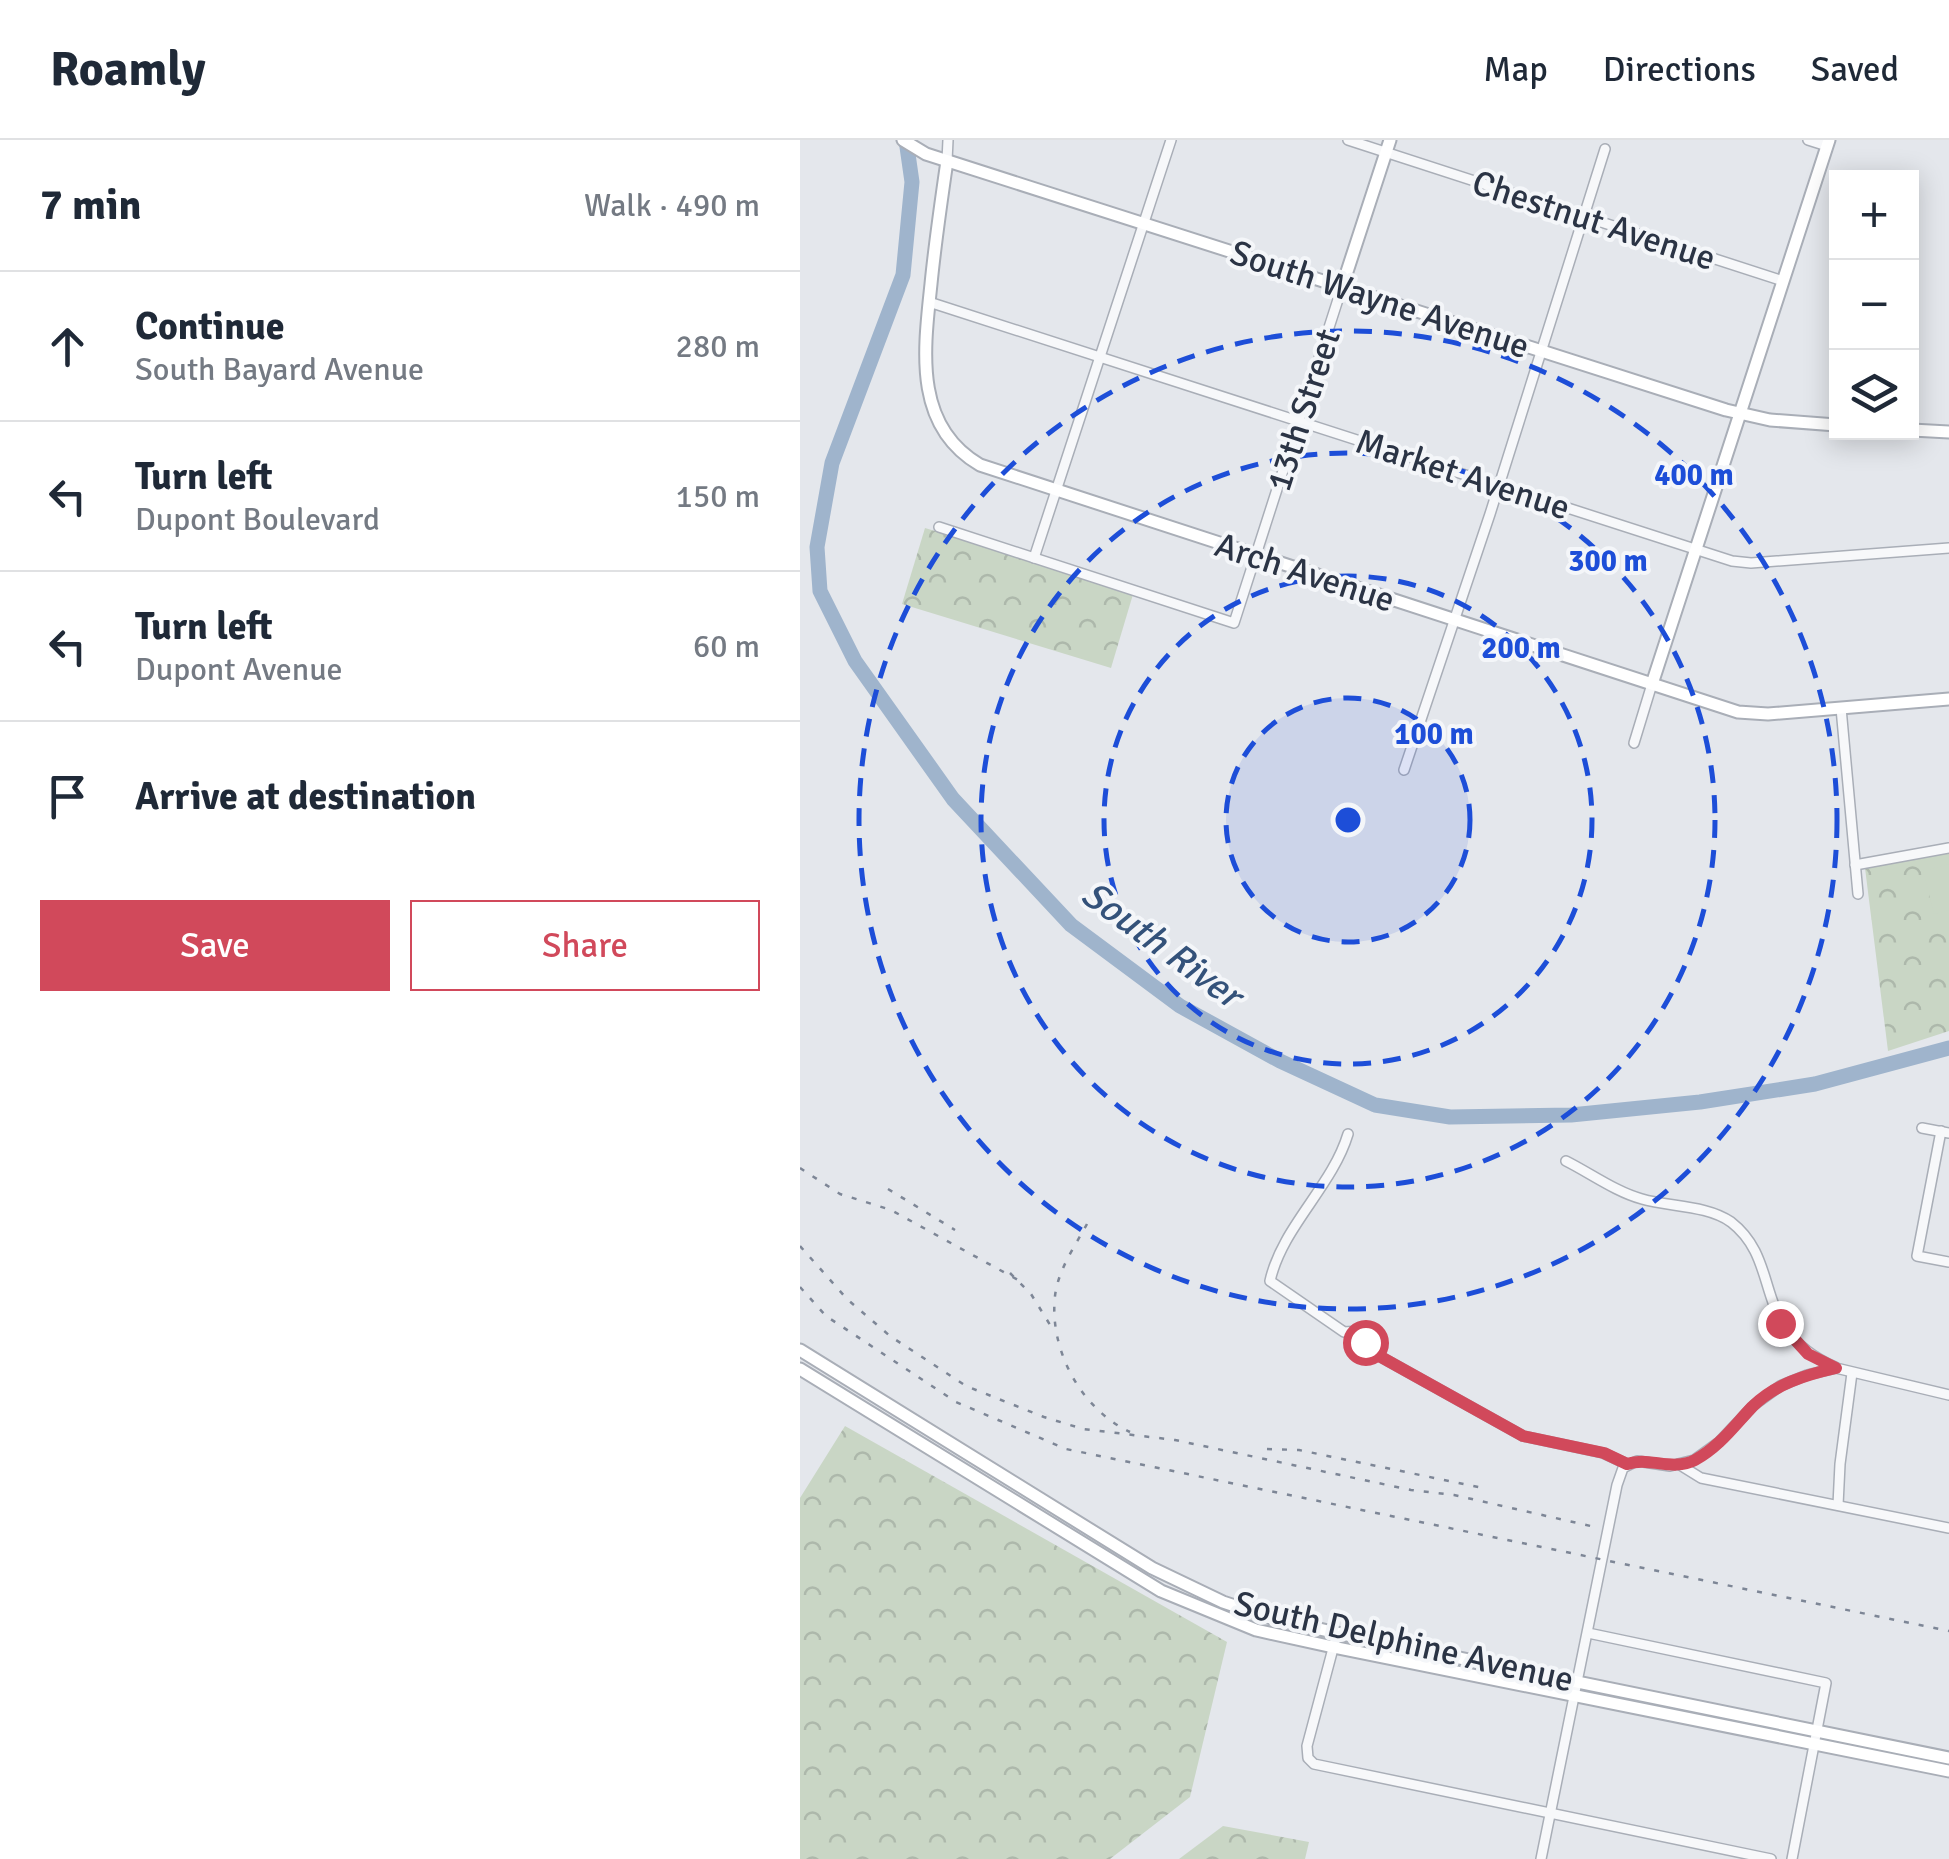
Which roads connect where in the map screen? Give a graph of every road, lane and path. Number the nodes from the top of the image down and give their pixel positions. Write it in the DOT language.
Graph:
graph roads {
  1 [pos="903,140"];
  2 [pos="948,140"];
  3 [pos="1171,140"];
  4 [pos="1348,140"];
  5 [pos="1808,140"];
  6 [pos="1828,143"];
  7 [pos="1388,146"];
  8 [pos="1605,149"];
  9 [pos="947,161"];
  10 [pos="1585,216"];
  11 [pos="1143,224"];
  12 [pos="1783,281"];
  13 [pos="1342,287"];
  14 [pos="929,302"];
  15 [pos="1541,351"];
  16 [pos="1100,356"];
  17 [pos="1740,414"];
  18 [pos="1300,421"];
  19 [pos="1829,425"];
  20 [pos="1919,430"];
  21 [pos="1949,432"];
  22 [pos="1498,485"];
  23 [pos="1056,491"];
  24 [pos="939,526"];
  25 [pos="1949,548"];
  26 [pos="1696,550"];
  27 [pos="1255,556"];
  28 [pos="1034,558"];
  29 [pos="1454,620"];
  30 [pos="1652,684"];
  31 [pos="1949,699"];
  32 [pos="1840,708"];
  33 [pos="1634,742"];
  34 [pos="1404,770"];
  35 [pos="1949,848"];
  36 [pos="1855,865"];
  37 [pos="1858,894"];
  38 [pos="1922,1128"];
  39 [pos="1945,1132"];
  40 [pos="1348,1134"];
  41 [pos="1566,1161"];
  42 [pos="1949,1262"];
  43 [pos="800,1350"];
  44 [pos="1836,1368"];
  45 [pos="800,1369"];
  46 [pos="1852,1374"];
  47 [pos="1949,1395"];
  48 [pos="1627,1464"];
  49 [pos="1680,1465"];
  50 [pos="1838,1505"];
  51 [pos="1949,1528"];
  52 [pos="1337,1632"];
  53 [pos="1588,1633"];
  54 [pos="1334,1647"];
  55 [pos="1577,1681"];
  56 [pos="1574,1695"];
  57 [pos="1819,1731"];
  58 [pos="1816,1746"];
  59 [pos="1949,1758"];
  60 [pos="1949,1771"];
  61 [pos="1550,1815"];
  62 [pos="1541,1859"];
  63 [pos="1772,1859"];
  64 [pos="1792,1859"];
  1 -- 9 [label="main road, South Wayne Avenue"];
  2 -- 9 [label="street"];
  3 -- 11 [label="street"];
  4 -- 7 [label="street, Chestnut Avenue"];
  5 -- 6 [label="street"];
  6 -- 12 [label="main road"];
  7 -- 10 [label="street, Chestnut Avenue"];
  7 -- 13 [label="main road, 13th Street"];
  8 -- 10 [label="street"];
  9 -- 11 [label="main road, South Wayne Avenue"];
  9 -- 14 [label="main road, Arch Avenue"];
  10 -- 12 [label="street, Chestnut Avenue"];
  10 -- 15 [label="street"];
  11 -- 13 [label="main road, South Wayne Avenue"];
  11 -- 16 [label="street"];
  12 -- 17 [label="main road"];
  13 -- 15 [label="main road, South Wayne Avenue"];
  13 -- 18 [label="street, 13th Street"];
  14 -- 16 [label="street, Market Avenue"];
  14 -- 23 [label="main road, Arch Avenue"];
  15 -- 17 [label="main road, South Wayne Avenue"];
  15 -- 22 [label="street"];
  16 -- 18 [label="street, Market Avenue"];
  16 -- 23 [label="street"];
  17 -- 19 [label="main road, South Wayne Avenue"];
  17 -- 26 [label="main road"];
  18 -- 22 [label="street, Market Avenue"];
  18 -- 27 [label="street, 13th Street"];
  20 -- 21 [label="main road"];
  22 -- 26 [label="street, Market Avenue"];
  22 -- 29 [label="street"];
  23 -- 27 [label="main road, Arch Avenue"];
  23 -- 28 [label="street"];
  24 -- 28 [label="street"];
  25 -- 26 [label="street, Market Avenue"];
  26 -- 30 [label="main road"];
  27 -- 28 [label="street, 13th Street"];
  27 -- 29 [label="main road, Arch Avenue"];
  29 -- 30 [label="main road, Arch Avenue"];
  29 -- 34 [label="street"];
  30 -- 32 [label="main road, Arch Avenue"];
  30 -- 33 [label="street"];
  31 -- 32 [label="main road, Arch Avenue"];
  32 -- 36 [label="street"];
  35 -- 36 [label="street"];
  36 -- 37 [label="street"];
  38 -- 39 [label="street"];
  39 -- 42 [label="street"];
  40 -- 48 [label="street"];
  41 -- 44 [label="street"];
  43 -- 52 [label="main road, South Delphine Avenue"];
  44 -- 46 [label="street"];
  44 -- 49 [label="street"];
  45 -- 54 [label="main road, South Delphine Avenue"];
  46 -- 47 [label="street"];
  46 -- 50 [label="street"];
  48 -- 49 [label="street"];
  48 -- 53 [label="street"];
  49 -- 50 [label="street"];
  50 -- 51 [label="street"];
  52 -- 54 [label="street"];
  52 -- 55 [label="main road, South Delphine Avenue"];
  53 -- 55 [label="street"];
  53 -- 57 [label="street"];
  54 -- 56 [label="main road, South Delphine Avenue"];
  54 -- 61 [label="street"];
  55 -- 56 [label="street"];
  55 -- 57 [label="main road, South Delphine Avenue"];
  56 -- 58 [label="main road, South Delphine Avenue"];
  56 -- 61 [label="street"];
  57 -- 58 [label="street"];
  57 -- 59 [label="main road, South Delphine Avenue"];
  58 -- 60 [label="main road, South Delphine Avenue"];
  58 -- 64 [label="street"];
  61 -- 62 [label="street"];
  61 -- 63 [label="street"];
}
